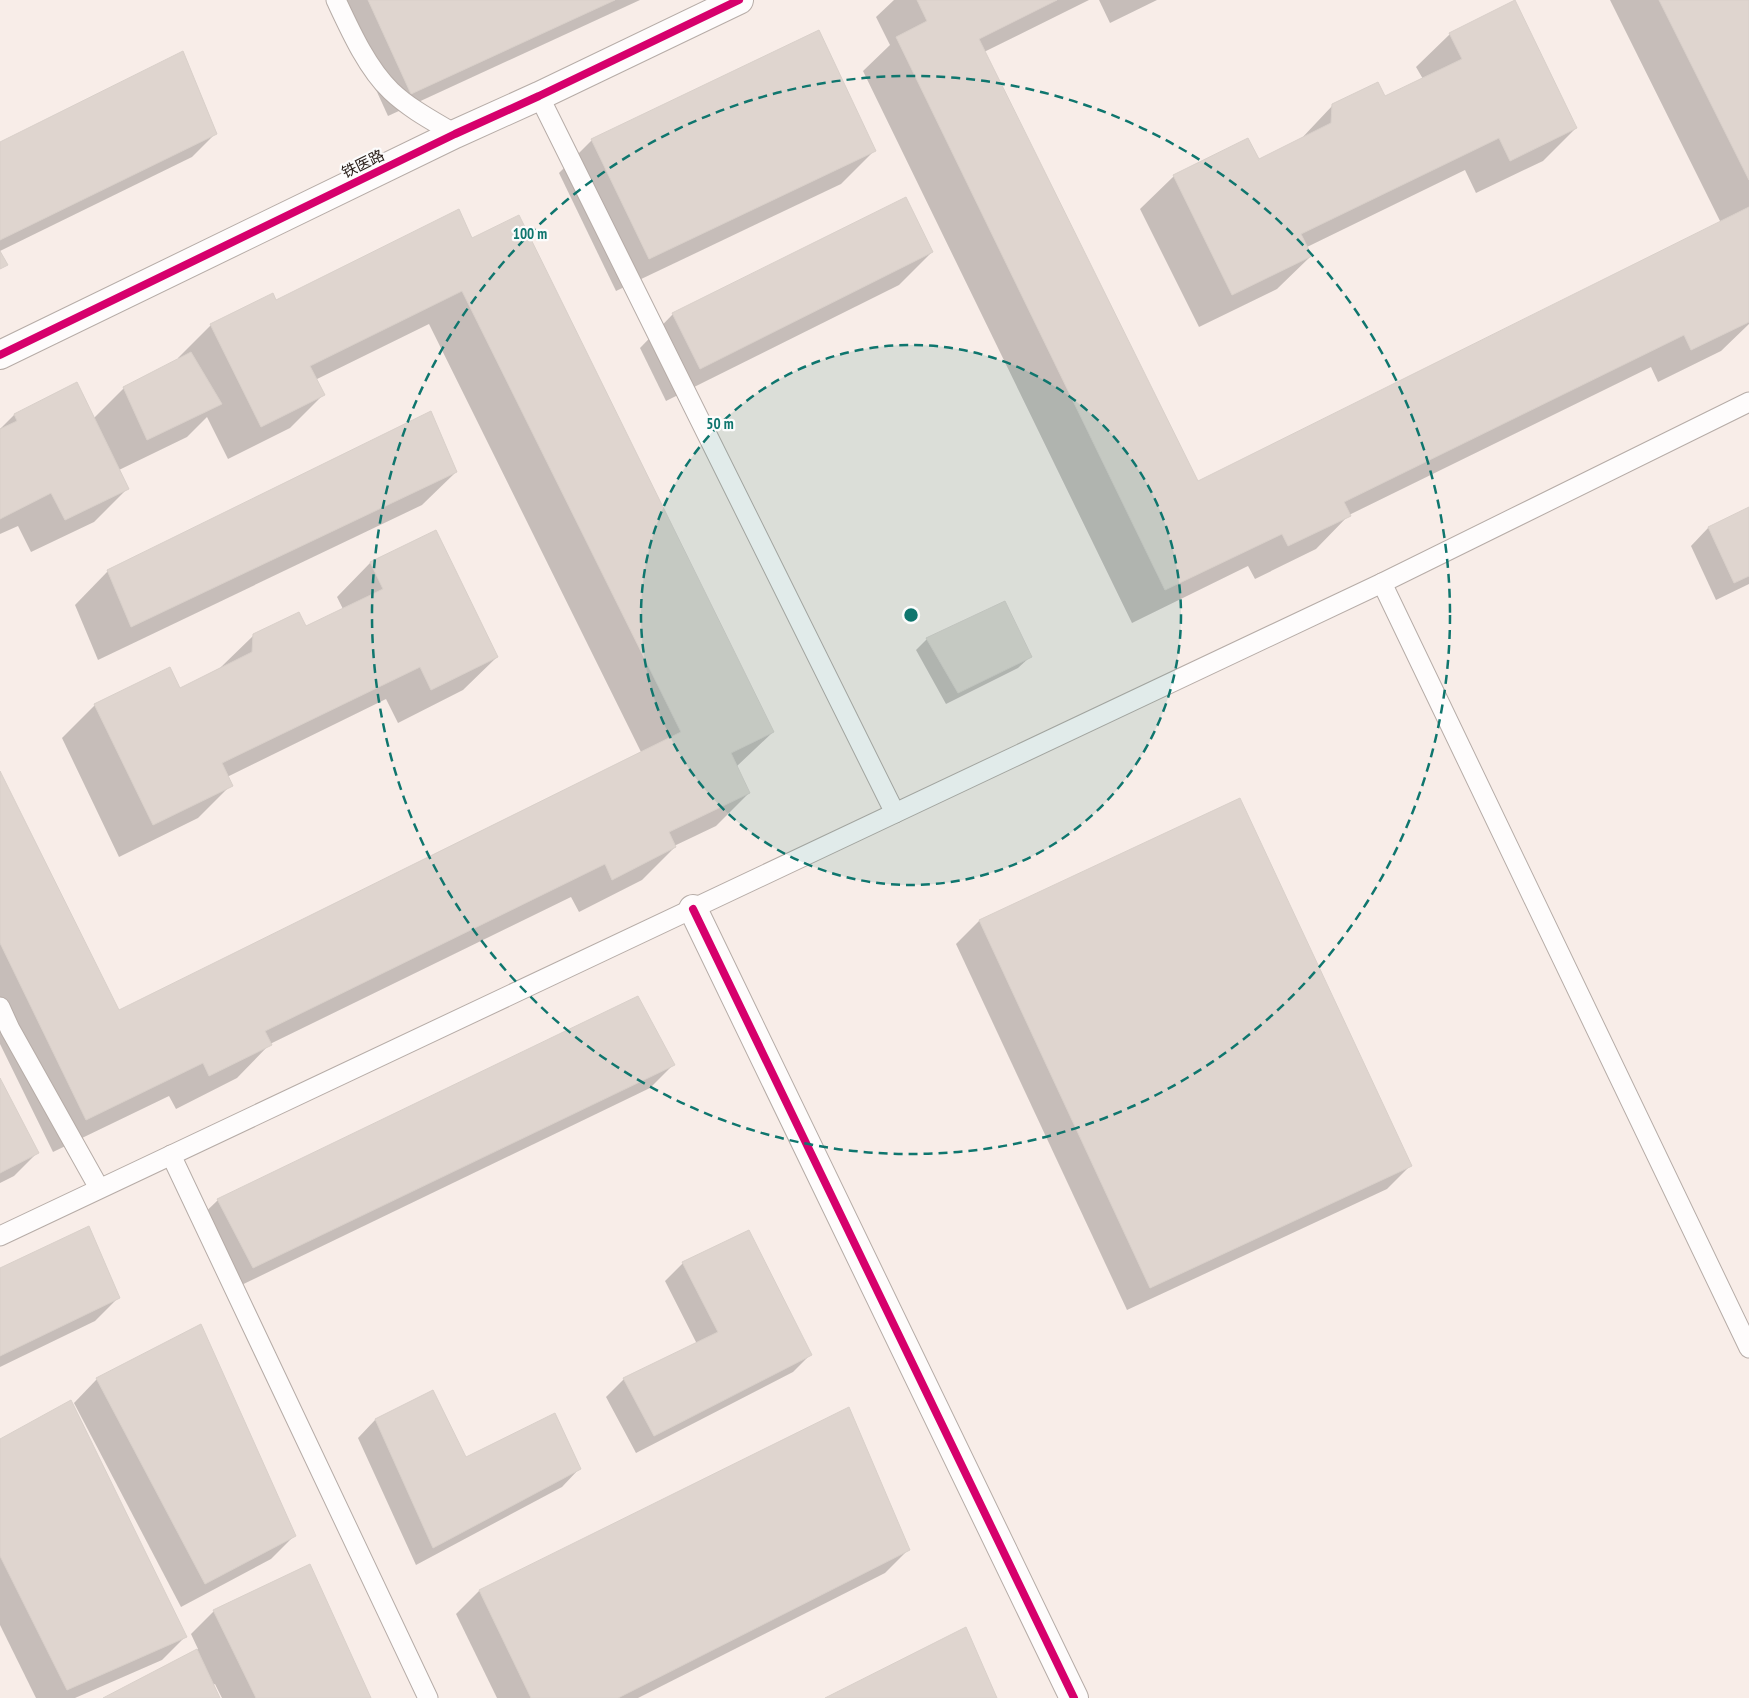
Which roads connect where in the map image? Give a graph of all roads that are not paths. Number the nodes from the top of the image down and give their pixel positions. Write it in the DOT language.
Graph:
graph roads {
  1 [pos="336,0"];
  2 [pos="739,0"];
  3 [pos="539,96"];
  4 [pos="455,134"];
  5 [pos="0,355"];
  6 [pos="1749,402"];
  7 [pos="1382,583"];
  8 [pos="895,813"];
  9 [pos="693,909"];
  10 [pos="0,1006"];
  11 [pos="171,1155"];
  12 [pos="99,1188"];
  13 [pos="0,1236"];
  14 [pos="1749,1348"];
  15 [pos="428,1698"];
  16 [pos="1074,1698"];
  1 -- 4 [label="lane"];
  2 -- 3 [label="street, 铁医路"];
  3 -- 4 [label="street, 铁医路"];
  3 -- 8 [label="lane"];
  4 -- 5 [label="street, 铁医路"];
  6 -- 7 [label="lane"];
  7 -- 8 [label="lane"];
  7 -- 14 [label="lane"];
  8 -- 9 [label="lane"];
  9 -- 11 [label="lane"];
  9 -- 16 [label="street"];
  10 -- 12 [label="lane"];
  11 -- 12 [label="lane"];
  11 -- 15 [label="lane"];
  12 -- 13 [label="lane"];
}
